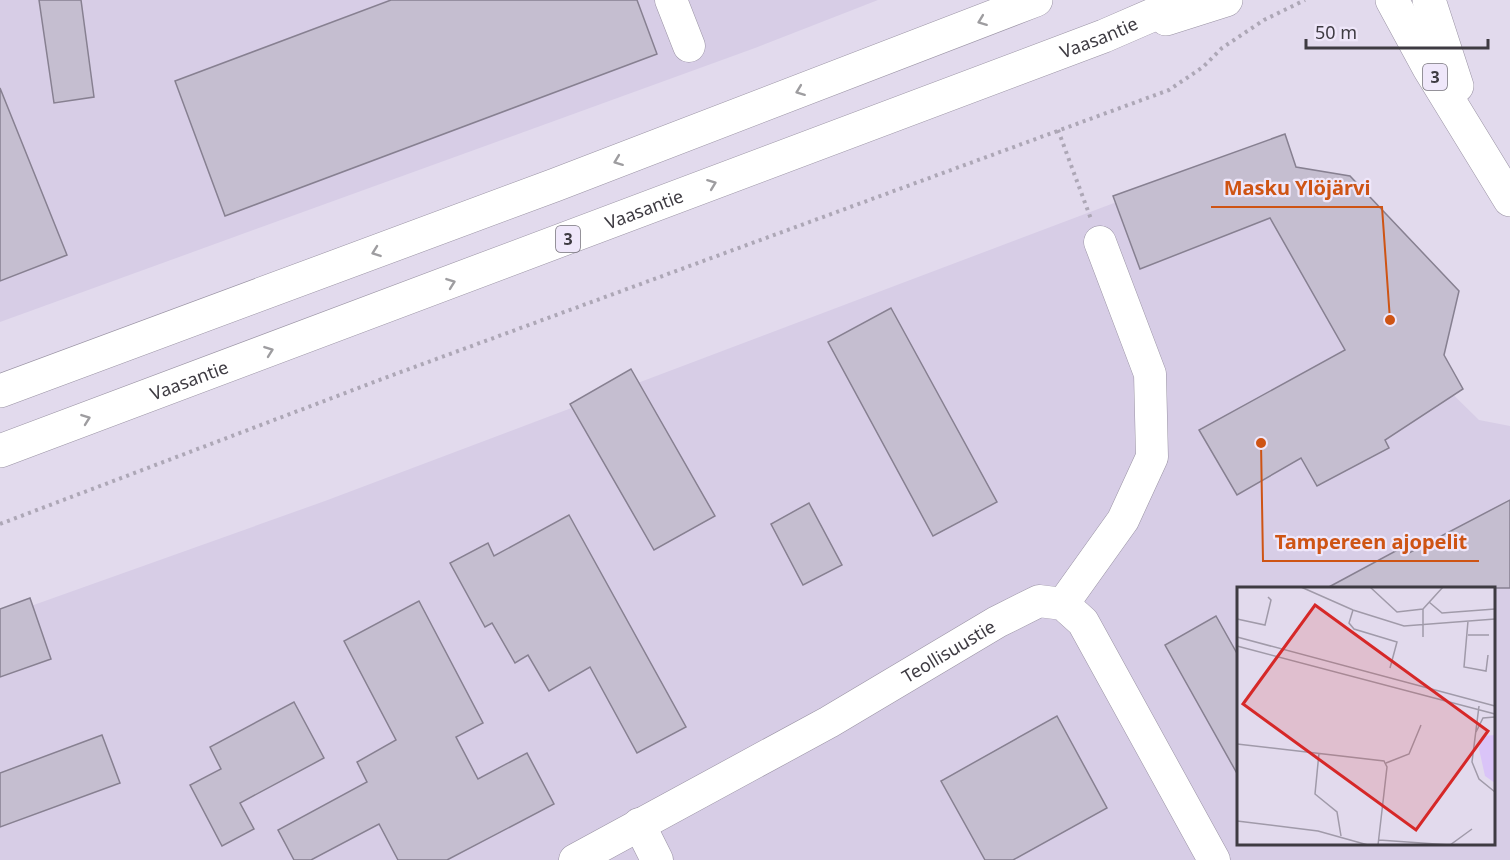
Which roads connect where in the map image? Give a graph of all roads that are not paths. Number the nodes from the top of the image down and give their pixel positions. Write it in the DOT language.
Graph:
graph roads {
  1 [pos="671,0"];
  2 [pos="1036,0"];
  3 [pos="1187,0"];
  4 [pos="1226,0"];
  5 [pos="1392,0"];
  6 [pos="1429,0"];
  7 [pos="1104,36"];
  8 [pos="689,46"];
  9 [pos="1482,152"];
  10 [pos="1510,200"];
  11 [pos="1100,242"];
  12 [pos="0,391"];
  13 [pos="0,451"];
  14 [pos="1063,604"];
  15 [pos="639,824"];
  16 [pos="575,860"];
  17 [pos="657,860"];
  18 [pos="1214,860"];
  1 -- 8 [label="street"];
  2 -- 12 [label="highway, one-way"];
  3 -- 7 [label="highway, Vaasantie"];
  4 -- 7 [label="highway, 3"];
  5 -- 9 [label="highway, 3"];
  6 -- 9 [label="highway"];
  13 -- 7 [label="highway, Vaasantie / 3, one-way"];
  9 -- 10 [label="highway, 3"];
  11 -- 14 [label="street"];
  14 -- 15 [label="street, Teollisuustie"];
  14 -- 18 [label="street"];
  15 -- 16 [label="street, Teollisuustie"];
  15 -- 17 [label="street"];
}
